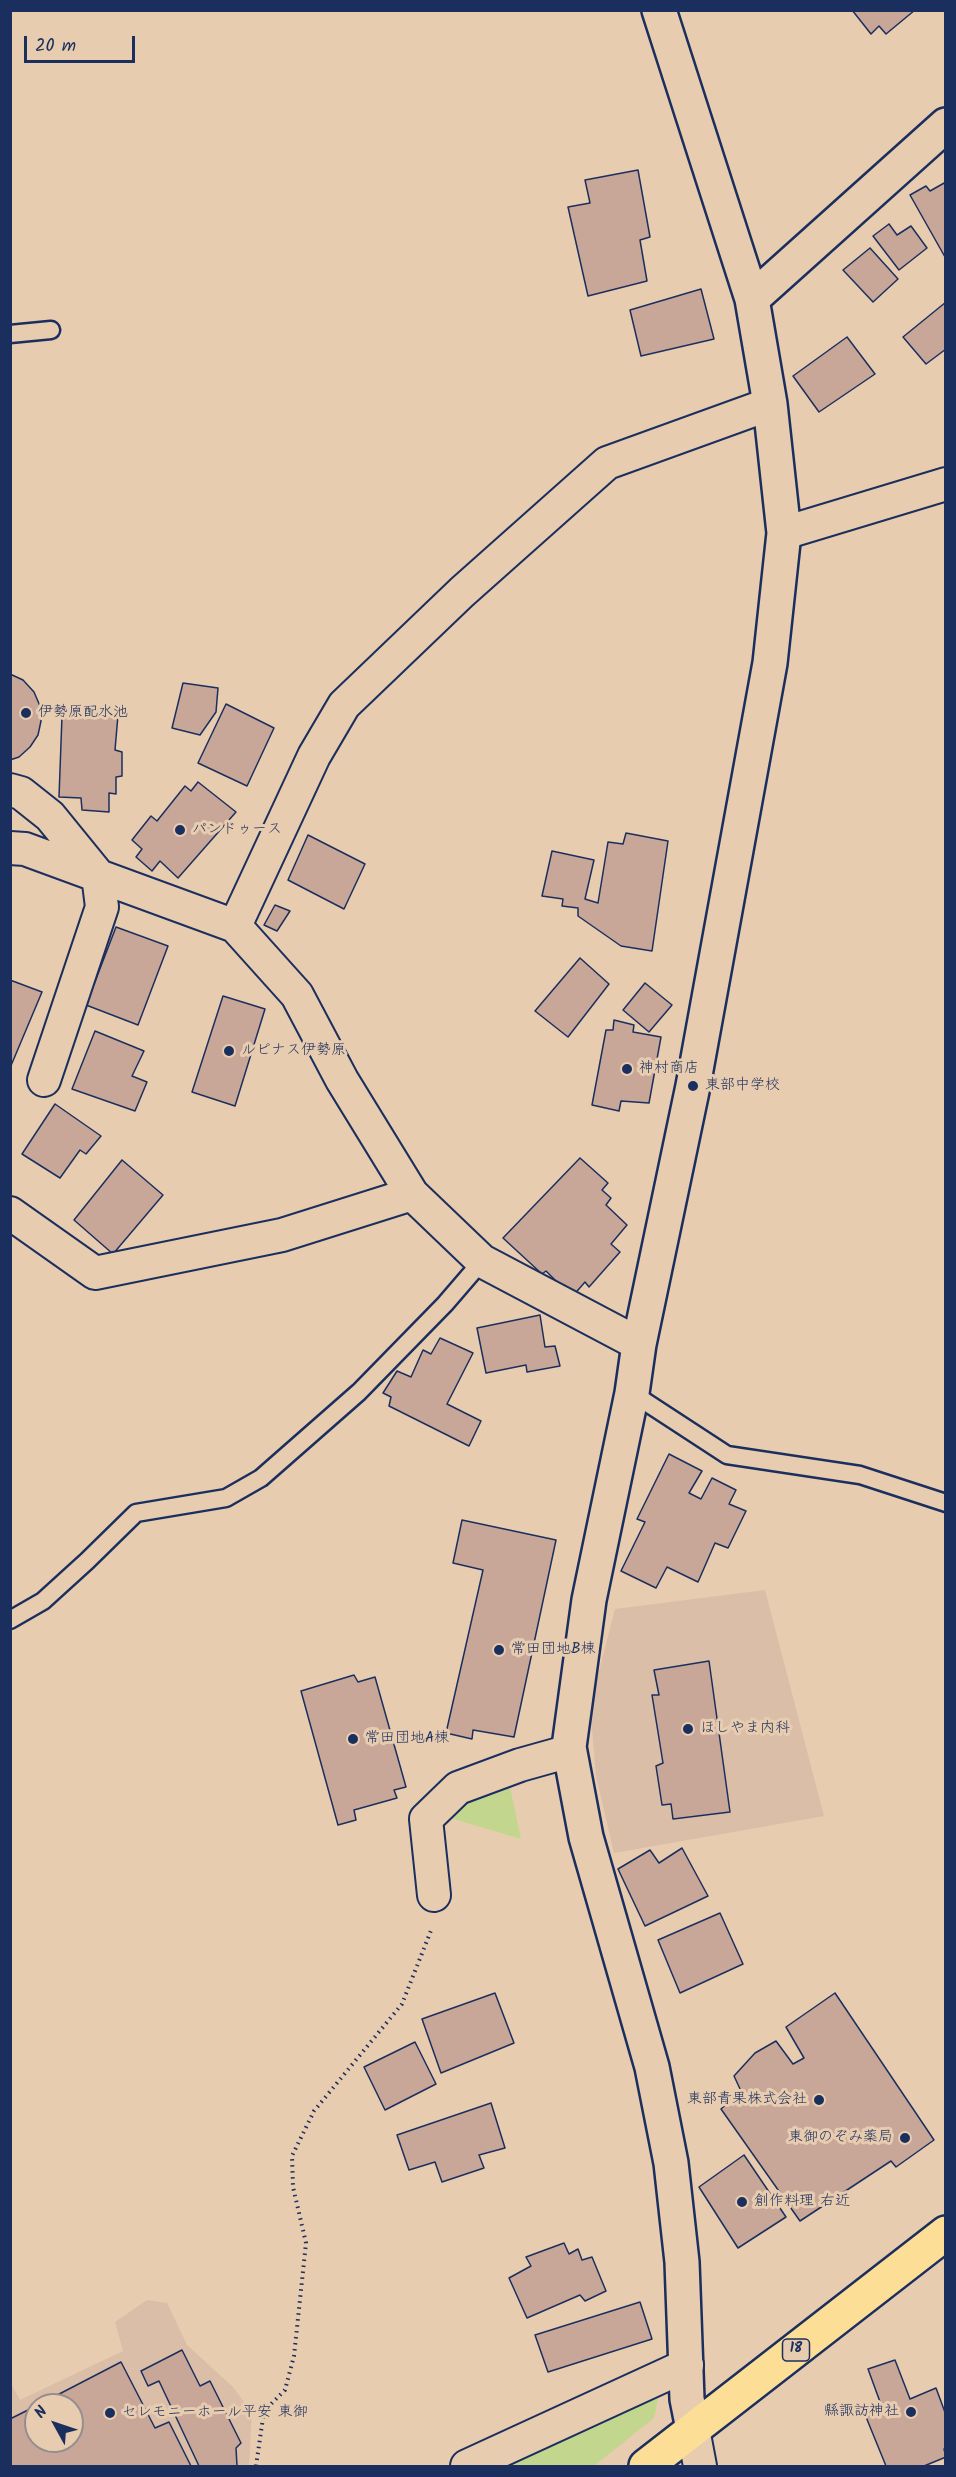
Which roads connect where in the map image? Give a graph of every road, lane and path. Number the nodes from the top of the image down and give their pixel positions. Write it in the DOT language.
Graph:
graph roads {
  1 [pos="659,10"];
  2 [pos="945,126"];
  3 [pos="752,299"];
  4 [pos="51,330"];
  5 [pos="10,334"];
  6 [pos="770,404"];
  7 [pos="945,484"];
  8 [pos="784,533"];
  9 [pos="10,790"];
  10 [pos="10,848"];
  11 [pos="98,875"];
  12 [pos="235,926"];
  13 [pos="44,1080"];
  14 [pos="412,1194"];
  15 [pos="10,1213"];
  16 [pos="482,1261"];
  17 [pos="639,1344"];
  18 [pos="632,1393"];
  19 [pos="945,1503"];
  20 [pos="10,1620"];
  21 [pos="570,1751"];
  22 [pos="434,1895"];
  23 [pos="945,2233"];
  24 [pos="687,2366"];
  25 [pos="693,2429"];
  26 [pos="256,2466"];
  27 [pos="467,2466"];
  28 [pos="646,2466"];
  29 [pos="700,2466"];
  1 -- 3 [label="street"];
  2 -- 3 [label="street"];
  3 -- 6 [label="street"];
  4 -- 5 [label="lane"];
  6 -- 8 [label="street"];
  6 -- 12 [label="street"];
  7 -- 8 [label="street"];
  8 -- 17 [label="street"];
  9 -- 11 [label="street"];
  10 -- 11 [label="street"];
  11 -- 12 [label="street"];
  11 -- 13 [label="street"];
  12 -- 14 [label="street"];
  14 -- 15 [label="street"];
  14 -- 16 [label="street"];
  16 -- 17 [label="street"];
  16 -- 20 [label="lane"];
  17 -- 18 [label="street"];
  18 -- 19 [label="lane"];
  18 -- 21 [label="street"];
  21 -- 22 [label="street"];
  21 -- 24 [label="street"];
  22 -- 26 [label="path"];
  23 -- 25 [label="highway, 18"];
  24 -- 25 [label="street"];
  24 -- 27 [label="street"];
  25 -- 28 [label="highway, 18"];
  25 -- 29 [label="street"];
}
